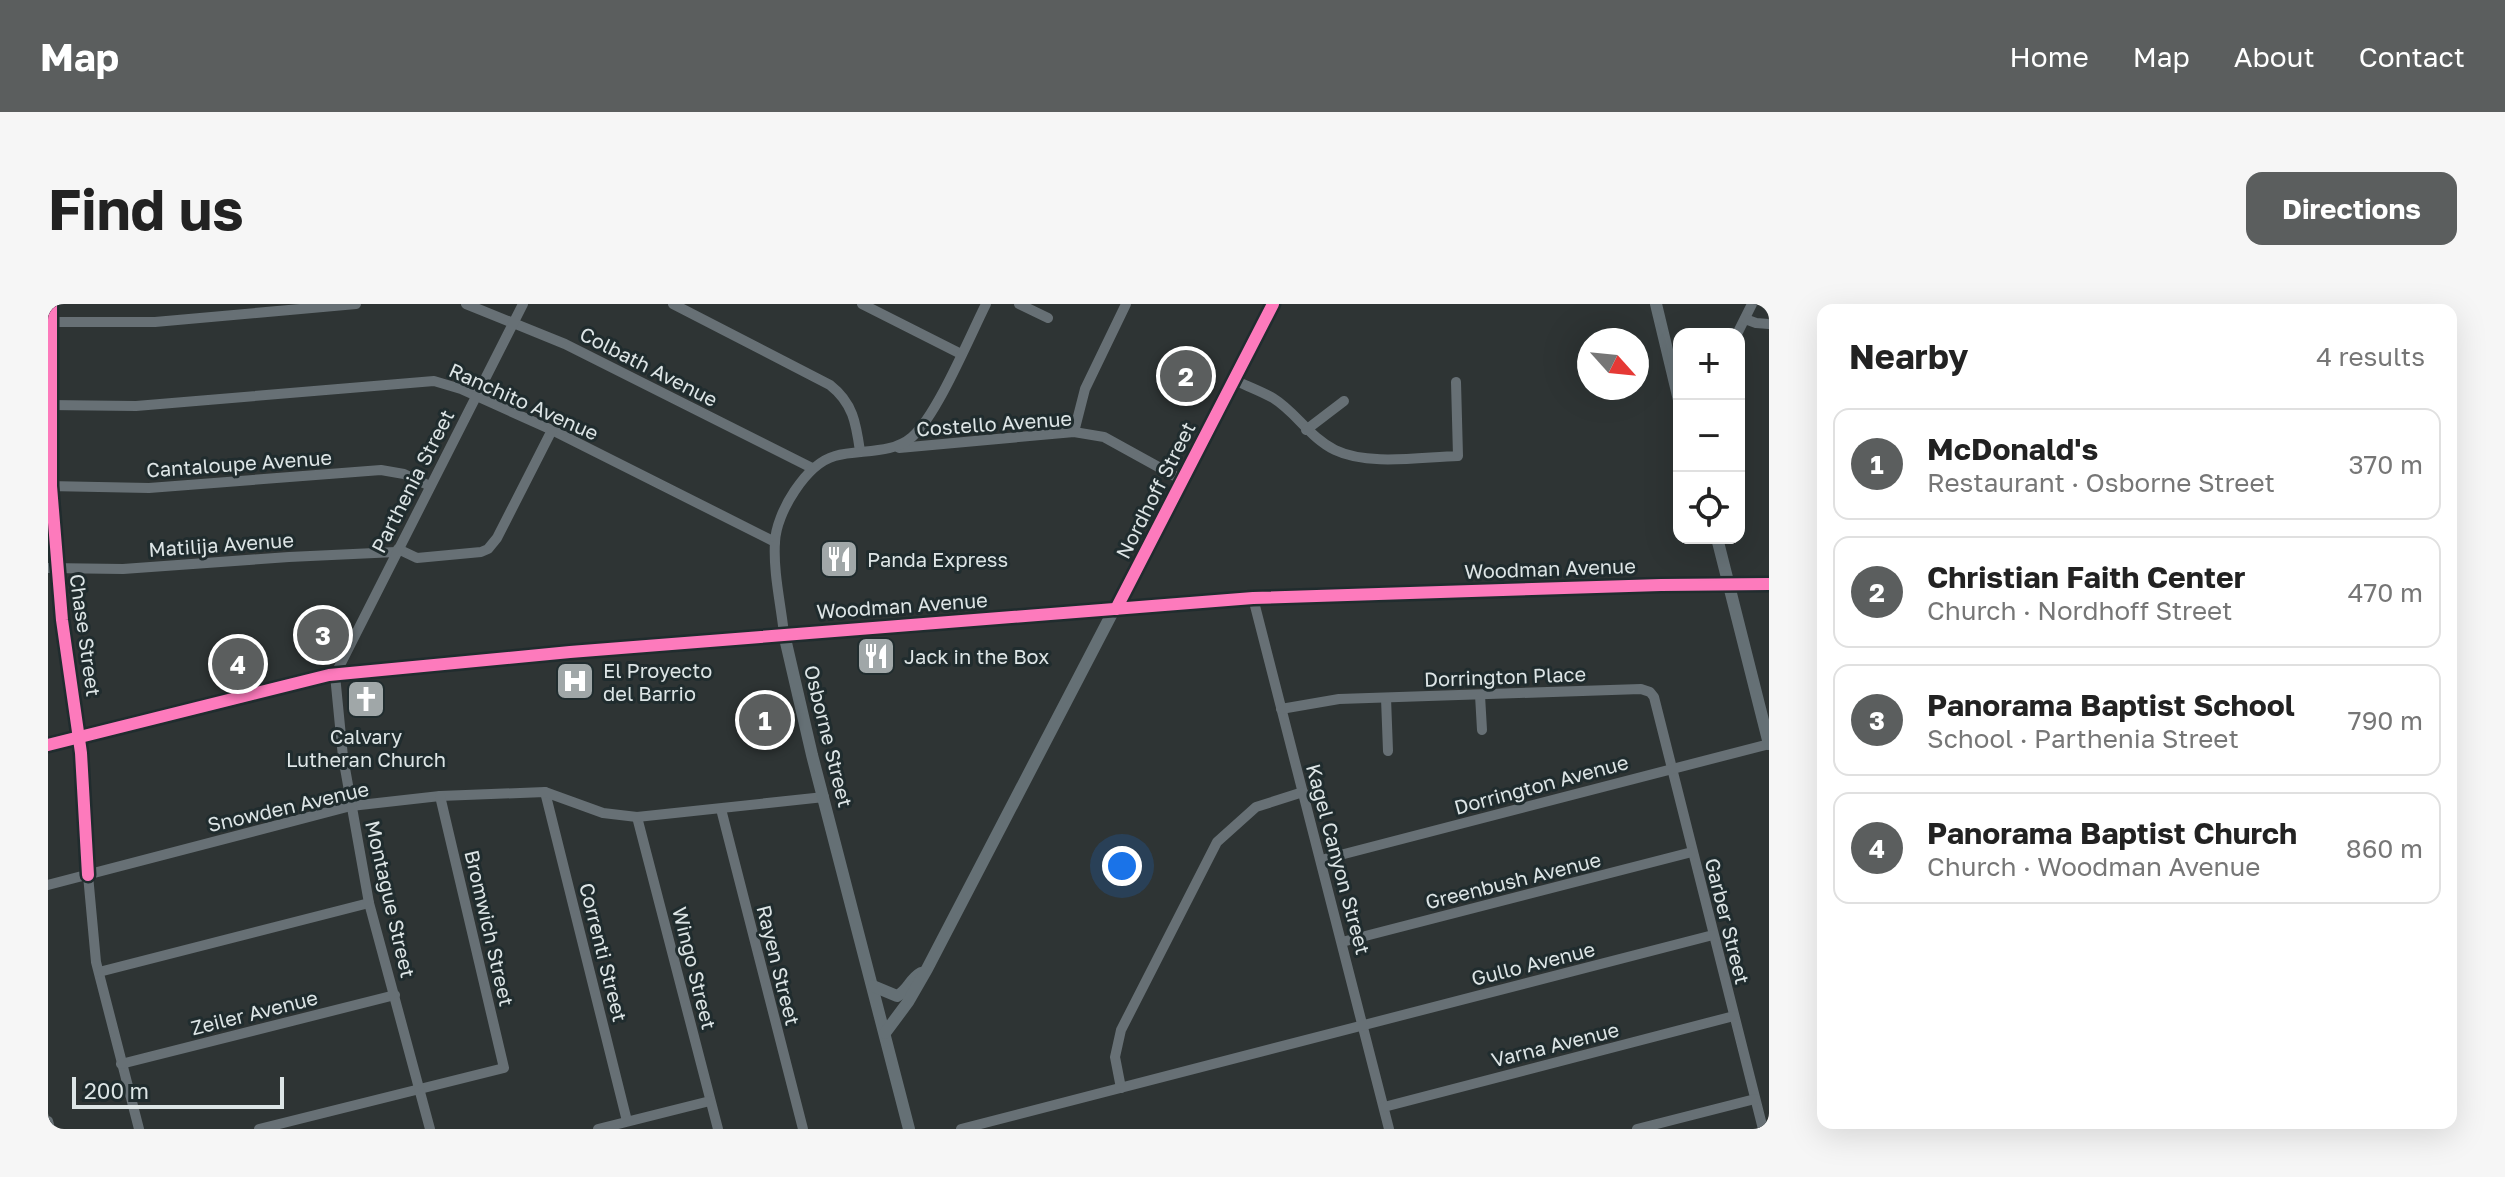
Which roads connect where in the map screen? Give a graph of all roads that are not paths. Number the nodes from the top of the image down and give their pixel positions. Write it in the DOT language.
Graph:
graph roads {
  1 [pos="51,304"];
  2 [pos="356,304"];
  3 [pos="466,304"];
  4 [pos="523,304"];
  5 [pos="673,304"];
  6 [pos="862,304"];
  7 [pos="986,304"];
  8 [pos="1019,304"];
  9 [pos="1126,304"];
  10 [pos="1273,304"];
  11 [pos="1656,304"];
  12 [pos="1752,304"];
  13 [pos="266,308"];
  14 [pos="1048,318"];
  15 [pos="1745,319"];
  16 [pos="49,322"];
  17 [pos="513,324"];
  18 [pos="1769,324"];
  19 [pos="1740,328"];
  20 [pos="961,354"];
  21 [pos="1673,375"];
  22 [pos="1234,380"];
  23 [pos="1456,382"];
  24 [pos="475,395"];
  25 [pos="1344,401"];
  26 [pos="49,405"];
  27 [pos="552,430"];
  28 [pos="1306,430"];
  29 [pos="1074,432"];
  30 [pos="893,448"];
  31 [pos="860,451"];
  32 [pos="812,468"];
  33 [pos="1182,480"];
  34 [pos="50,486"];
  35 [pos="430,486"];
  36 [pos="775,542"];
  37 [pos="1719,544"];
  38 [pos="397,550"];
  39 [pos="52,569"];
  40 [pos="1769,584"];
  41 [pos="1729,585"];
  42 [pos="1253,598"];
  43 [pos="1116,609"];
  44 [pos="784,634"];
  45 [pos="335,675"];
  46 [pos="1480,695"];
  47 [pos="1386,698"];
  48 [pos="1281,709"];
  49 [pos="1482,730"];
  50 [pos="79,737"];
  51 [pos="1769,744"];
  52 [pos="48,745"];
  53 [pos="1388,751"];
  54 [pos="1672,769"];
  55 [pos="545,792"];
  56 [pos="1303,792"];
  57 [pos="440,796"];
  58 [pos="824,797"];
  59 [pos="351,806"];
  60 [pos="721,809"];
  61 [pos="637,817"];
  62 [pos="1692,852"];
  63 [pos="1321,860"];
  64 [pos="88,875"];
  65 [pos="48,885"];
  66 [pos="369,903"];
  67 [pos="1713,935"];
  68 [pos="1342,942"];
  69 [pos="927,969"];
  70 [pos="99,972"];
  71 [pos="873,986"];
  72 [pos="395,995"];
  73 [pos="1734,1016"];
  74 [pos="1363,1025"];
  75 [pos="885,1033"];
  76 [pos="121,1064"];
  77 [pos="1121,1088"];
  78 [pos="420,1089"];
  79 [pos="1755,1099"];
  80 [pos="710,1101"];
  81 [pos="1384,1107"];
  82 [pos="48,1121"];
  83 [pos="627,1121"];
  84 [pos="50,1129"];
  85 [pos="139,1129"];
  86 [pos="259,1129"];
  87 [pos="430,1129"];
  88 [pos="598,1129"];
  89 [pos="718,1129"];
  90 [pos="803,1129"];
  91 [pos="909,1129"];
  92 [pos="961,1129"];
  93 [pos="1389,1129"];
  94 [pos="1637,1129"];
  95 [pos="1763,1129"];
  1 -- 16 [label="street, Chase Street"];
  2 -- 13 [label="street"];
  3 -- 17 [label="street, Colbath Avenue"];
  4 -- 17 [label="street, Parthenia Street"];
  5 -- 31 [label="street"];
  6 -- 20 [label="street"];
  7 -- 20 [label="street"];
  8 -- 14 [label="street"];
  9 -- 29 [label="street"];
  10 -- 22 [label="main road, Nordhoff Street"];
  11 -- 21 [label="main road"];
  12 -- 15 [label="street"];
  13 -- 16 [label="street"];
  15 -- 18 [label="street"];
  15 -- 19 [label="street"];
  16 -- 26 [label="street, Chase Street"];
  17 -- 24 [label="street, Parthenia Street"];
  17 -- 32 [label="street, Colbath Avenue"];
  20 -- 30 [label="street"];
  22 -- 28 [label="street"];
  22 -- 33 [label="main road, Nordhoff Street"];
  23 -- 28 [label="street"];
  24 -- 26 [label="street, Ranchito Avenue"];
  24 -- 27 [label="street, Ranchito Avenue"];
  24 -- 35 [label="street, Parthenia Street"];
  25 -- 28 [label="street"];
  26 -- 34 [label="street, Chase Street"];
  27 -- 36 [label="street, Ranchito Avenue"];
  27 -- 38 [label="street, Matilija Avenue"];
  29 -- 30 [label="street, Costello Avenue"];
  29 -- 33 [label="street, Costello Avenue"];
  30 -- 31 [label="street"];
  31 -- 32 [label="street"];
  32 -- 36 [label="street, Osborne Street"];
  33 -- 43 [label="main road, Nordhoff Street"];
  34 -- 35 [label="street, Cantaloupe Avenue"];
  34 -- 39 [label="street, Chase Street"];
  35 -- 38 [label="street, Parthenia Street"];
  36 -- 44 [label="street, Osborne Street"];
  37 -- 41 [label="main road"];
  38 -- 39 [label="street, Matilija Avenue"];
  38 -- 45 [label="street, Parthenia Street"];
  39 -- 50 [label="street, Chase Street"];
  40 -- 41 [label="main road, Woodman Avenue"];
  41 -- 42 [label="main road, Woodman Avenue"];
  41 -- 51 [label="main road"];
  42 -- 43 [label="main road, Woodman Avenue"];
  42 -- 48 [label="street, Kagel Canyon Street"];
  43 -- 44 [label="main road, Woodman Avenue"];
  43 -- 69 [label="main road, Nordhoff Street"];
  44 -- 45 [label="main road, Woodman Avenue"];
  44 -- 58 [label="main road, Osborne Street"];
  45 -- 50 [label="main road, Woodman Avenue"];
  45 -- 59 [label="street, Montague Street"];
  46 -- 47 [label="street, Dorrington Place"];
  46 -- 49 [label="street"];
  46 -- 54 [label="street, Dorrington Place"];
  47 -- 48 [label="street, Dorrington Place"];
  47 -- 53 [label="street"];
  48 -- 56 [label="street, Kagel Canyon Street"];
  50 -- 52 [label="main road, Woodman Avenue"];
  50 -- 64 [label="street, Chase Street"];
  51 -- 54 [label="street, Dorrington Avenue"];
  54 -- 62 [label="street, Garber Street"];
  54 -- 63 [label="street, Dorrington Avenue"];
  55 -- 57 [label="street, Snowden Avenue"];
  55 -- 61 [label="street, Snowden Avenue"];
  55 -- 83 [label="street, Correnti Street"];
  56 -- 63 [label="street, Kagel Canyon Street"];
  56 -- 77 [label="street"];
  57 -- 59 [label="street, Snowden Avenue"];
  57 -- 78 [label="street, Bromwich Street"];
  58 -- 60 [label="street, Snowden Avenue"];
  58 -- 71 [label="main road, Osborne Street"];
  59 -- 64 [label="street, Snowden Avenue"];
  59 -- 66 [label="street, Montague Street"];
  60 -- 61 [label="street, Snowden Avenue"];
  60 -- 90 [label="street, Rayen Street"];
  61 -- 80 [label="street, Wingo Street"];
  62 -- 67 [label="street, Garber Street"];
  62 -- 68 [label="street, Greenbush Avenue"];
  63 -- 68 [label="street, Kagel Canyon Street"];
  64 -- 65 [label="street, Snowden Avenue"];
  64 -- 70 [label="street, Chase Street"];
  66 -- 70 [label="street"];
  66 -- 72 [label="street, Montague Street"];
  67 -- 73 [label="street, Garber Street"];
  67 -- 74 [label="street, Gullo Avenue"];
  68 -- 74 [label="street, Kagel Canyon Street"];
  69 -- 71 [label="main road"];
  69 -- 75 [label="main road, Nordhoff Street"];
  70 -- 76 [label="street, Chase Street"];
  71 -- 75 [label="main road, Osborne Street"];
  72 -- 76 [label="street, Zeiler Avenue"];
  72 -- 78 [label="street, Montague Street"];
  73 -- 79 [label="street, Garber Street"];
  73 -- 81 [label="street, Varna Avenue"];
  74 -- 77 [label="street"];
  74 -- 81 [label="street, Kagel Canyon Street"];
  75 -- 91 [label="main road, Osborne Street"];
  76 -- 85 [label="street, Chase Street"];
  77 -- 92 [label="street"];
  78 -- 86 [label="street"];
  78 -- 87 [label="street, Montague Street"];
  79 -- 94 [label="street"];
  79 -- 95 [label="street, Garber Street"];
  80 -- 83 [label="street"];
  80 -- 89 [label="street, Wingo Street"];
  81 -- 93 [label="street, Kagel Canyon Street"];
  82 -- 84 [label="street"];
  83 -- 88 [label="street"];
}
